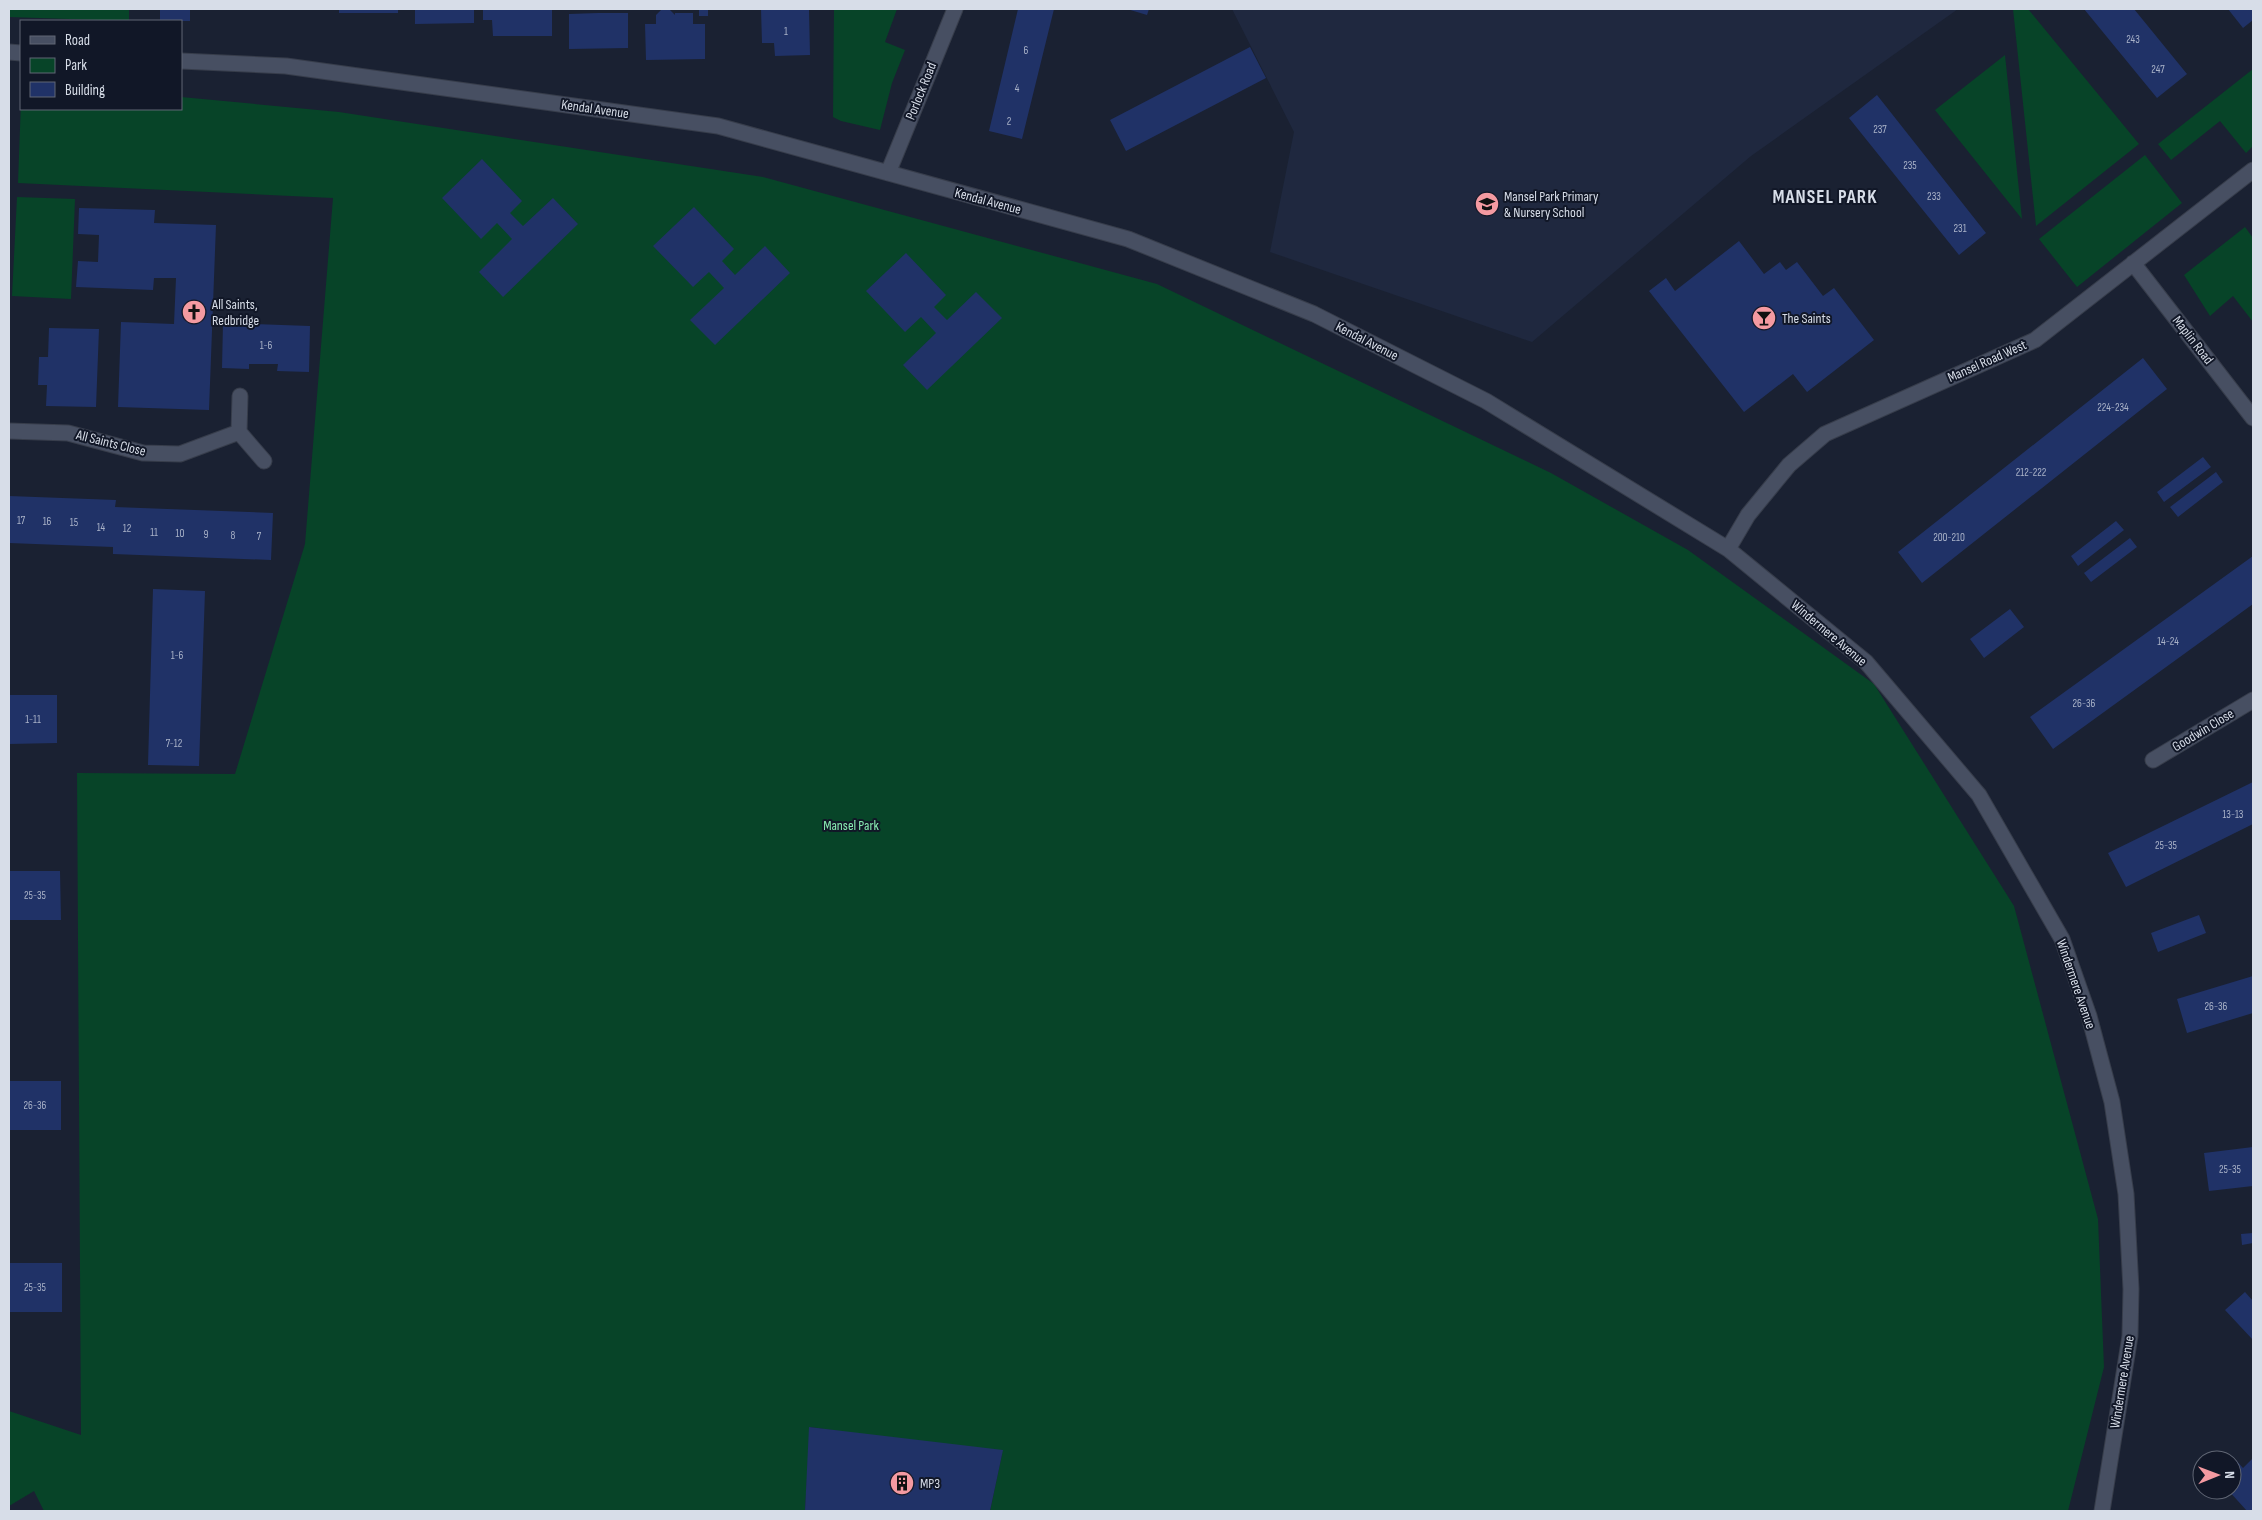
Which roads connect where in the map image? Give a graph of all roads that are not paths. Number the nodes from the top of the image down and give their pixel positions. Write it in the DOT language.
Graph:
graph roads {
  1 [pos="955,9"];
  2 [pos="182,61"];
  3 [pos="2253,170"];
  4 [pos="888,173"];
  5 [pos="2133,263"];
  6 [pos="240,396"];
  7 [pos="2253,418"];
  8 [pos="9,431"];
  9 [pos="239,432"];
  10 [pos="264,461"];
  11 [pos="1728,549"];
  12 [pos="2253,700"];
  13 [pos="2153,760"];
  14 [pos="2102,1511"];
  1 -- 4 [label="street, Porlock Road"];
  2 -- 4 [label="street, Kendal Avenue"];
  3 -- 5 [label="street, Mansel Road West"];
  4 -- 11 [label="street, Kendal Avenue"];
  5 -- 7 [label="street, Maplin Road"];
  5 -- 11 [label="street, Mansel Road West"];
  6 -- 9 [label="street"];
  8 -- 9 [label="street, All Saints Close"];
  9 -- 10 [label="street"];
  11 -- 14 [label="street, Windermere Avenue"];
  12 -- 13 [label="street, Goodwin Close"];
}
